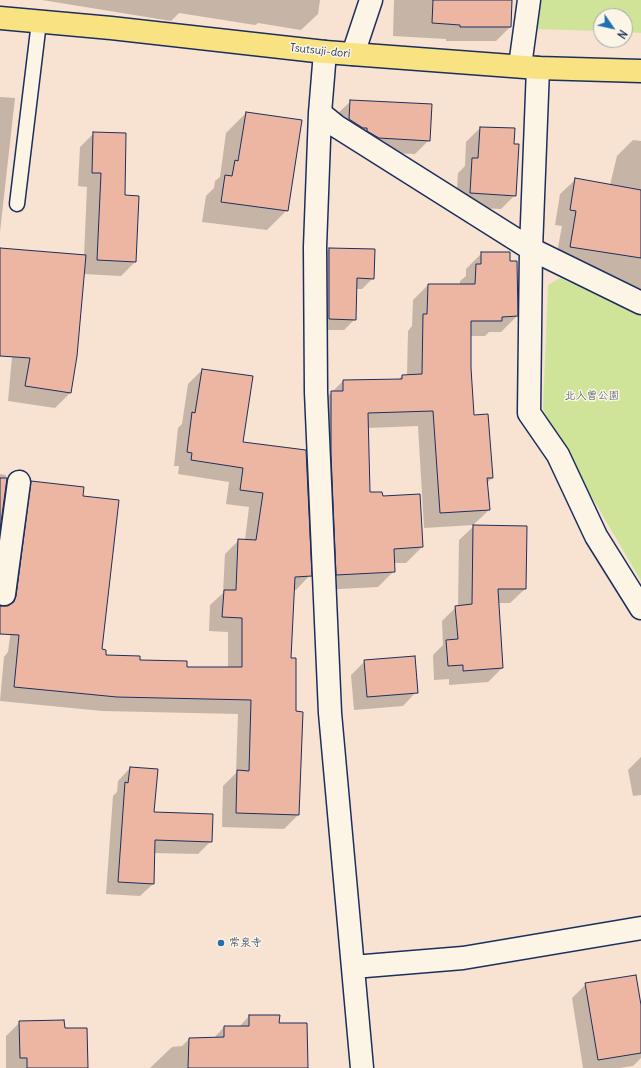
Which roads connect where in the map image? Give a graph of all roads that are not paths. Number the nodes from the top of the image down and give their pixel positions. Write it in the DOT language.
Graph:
graph roads {
  1 [pos="371,0"];
  2 [pos="529,0"];
  3 [pos="0,18"];
  4 [pos="39,22"];
  5 [pos="325,52"];
  6 [pos="353,54"];
  7 [pos="529,67"];
  8 [pos="641,71"];
  9 [pos="320,113"];
  10 [pos="17,204"];
  11 [pos="531,249"];
  12 [pos="641,303"];
  13 [pos="19,482"];
  14 [pos="0,593"];
  15 [pos="641,608"];
  16 [pos="641,928"];
  17 [pos="354,967"];
  18 [pos="362,1068"];
  1 -- 6 [label="street"];
  2 -- 7 [label="street"];
  3 -- 4 [label="main road, Tsutsuji-dori"];
  4 -- 5 [label="main road, Tsutsuji-dori"];
  4 -- 10 [label="lane"];
  5 -- 6 [label="main road, Tsutsuji-dori"];
  5 -- 9 [label="street"];
  6 -- 7 [label="main road, Tsutsuji-dori"];
  7 -- 8 [label="main road, Tsutsuji-dori"];
  7 -- 11 [label="street"];
  9 -- 11 [label="street"];
  9 -- 17 [label="street"];
  11 -- 12 [label="street"];
  11 -- 15 [label="street"];
  13 -- 14 [label="street"];
  16 -- 17 [label="street"];
  17 -- 18 [label="street"];
}
